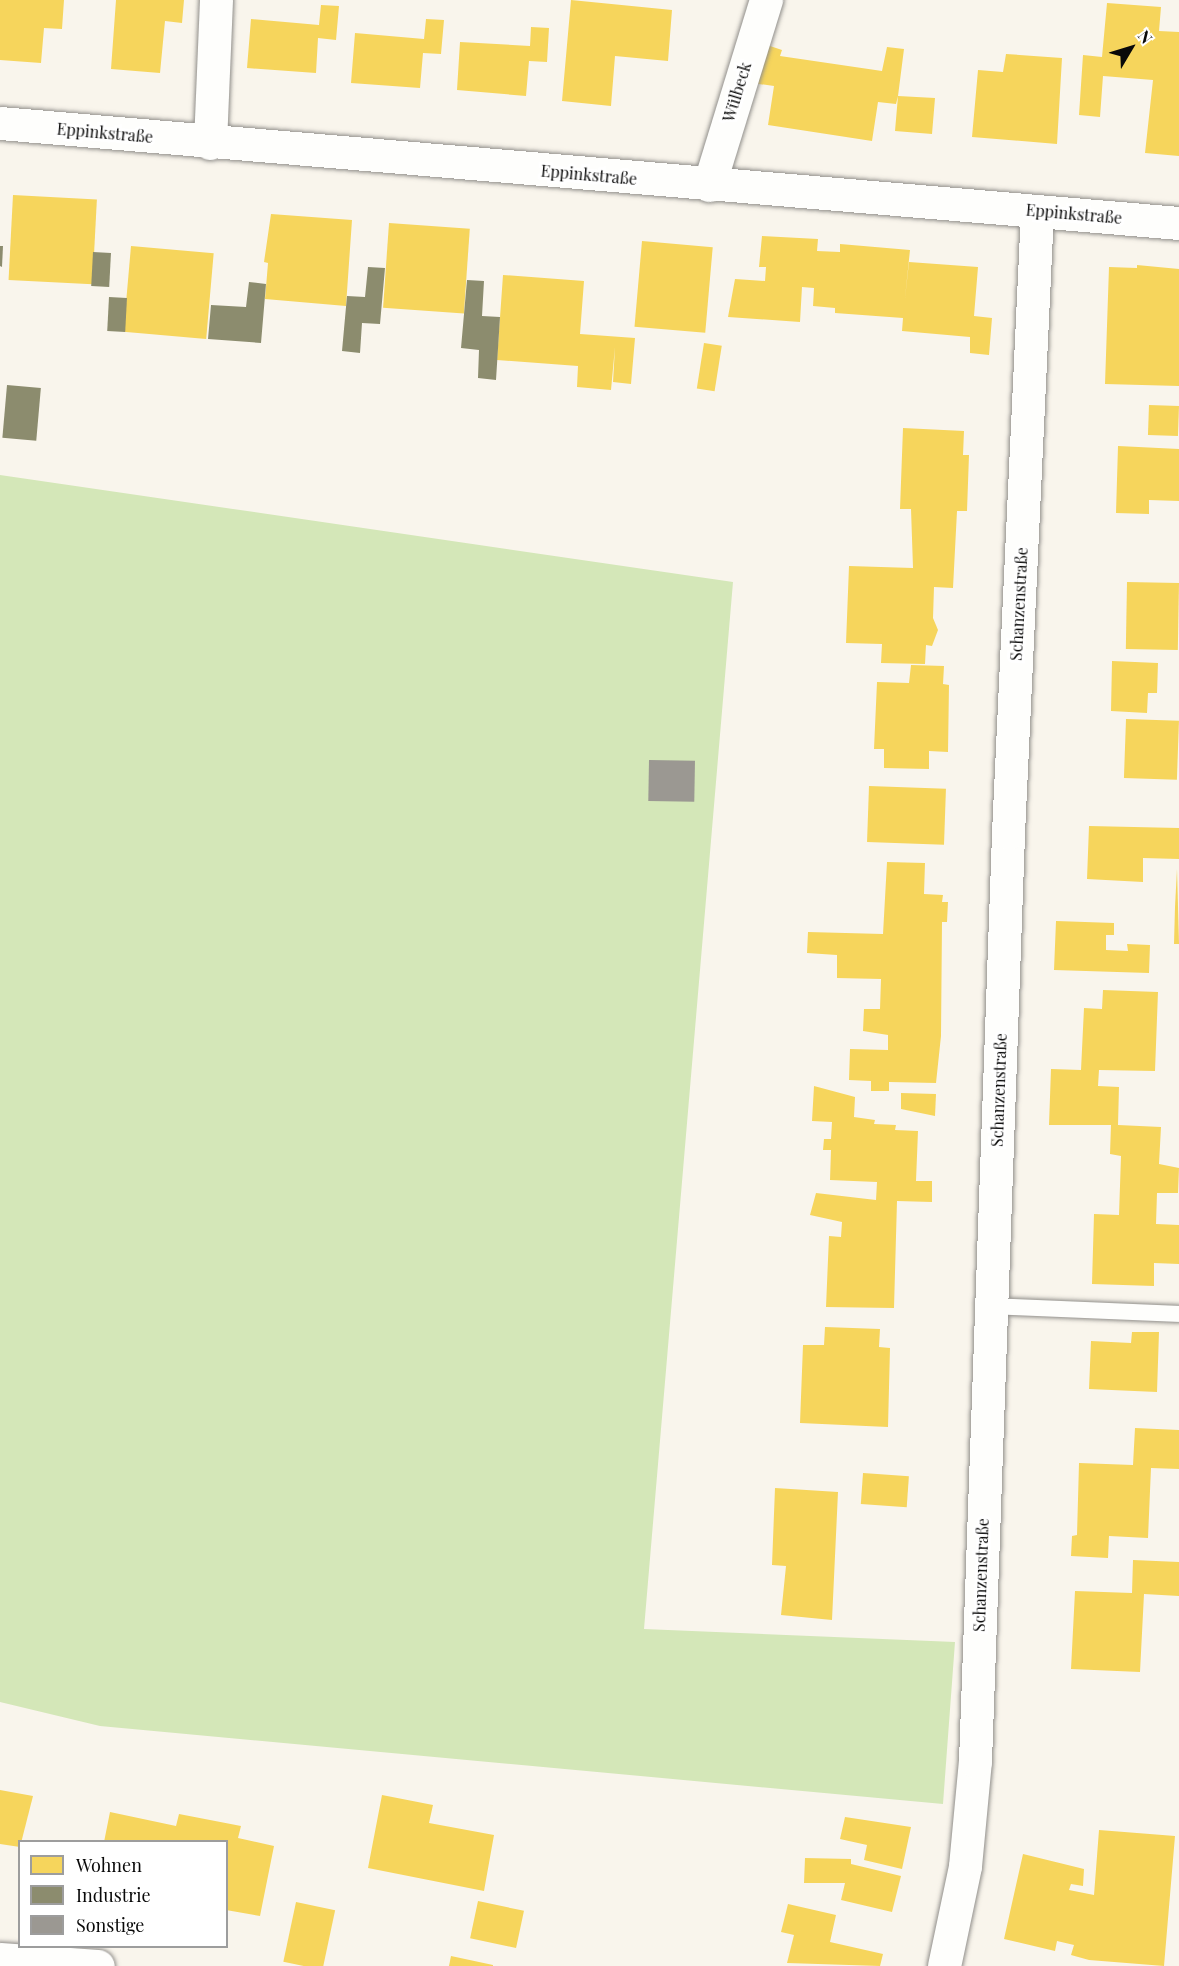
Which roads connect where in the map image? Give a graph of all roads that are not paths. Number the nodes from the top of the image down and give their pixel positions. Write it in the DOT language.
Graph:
graph roads {
  1 [pos="216,0"];
  2 [pos="766,0"];
  3 [pos="0,123"];
  4 [pos="210,143"];
  5 [pos="709,185"];
  6 [pos="1037,211"];
  7 [pos="1179,223"];
  8 [pos="991,1306"];
  9 [pos="1179,1314"];
  10 [pos="0,1959"];
  11 [pos="98,1966"];
  12 [pos="944,1966"];
  1 -- 4 [label="street"];
  2 -- 5 [label="street, Wülbeck"];
  3 -- 4 [label="street, Eppinkstraße"];
  4 -- 5 [label="street, Eppinkstraße"];
  5 -- 6 [label="street, Eppinkstraße"];
  6 -- 7 [label="street, Eppinkstraße"];
  6 -- 8 [label="street, Schanzenstraße"];
  8 -- 9 [label="lane"];
  8 -- 12 [label="street, Schanzenstraße"];
  10 -- 11 [label="street"];
}
